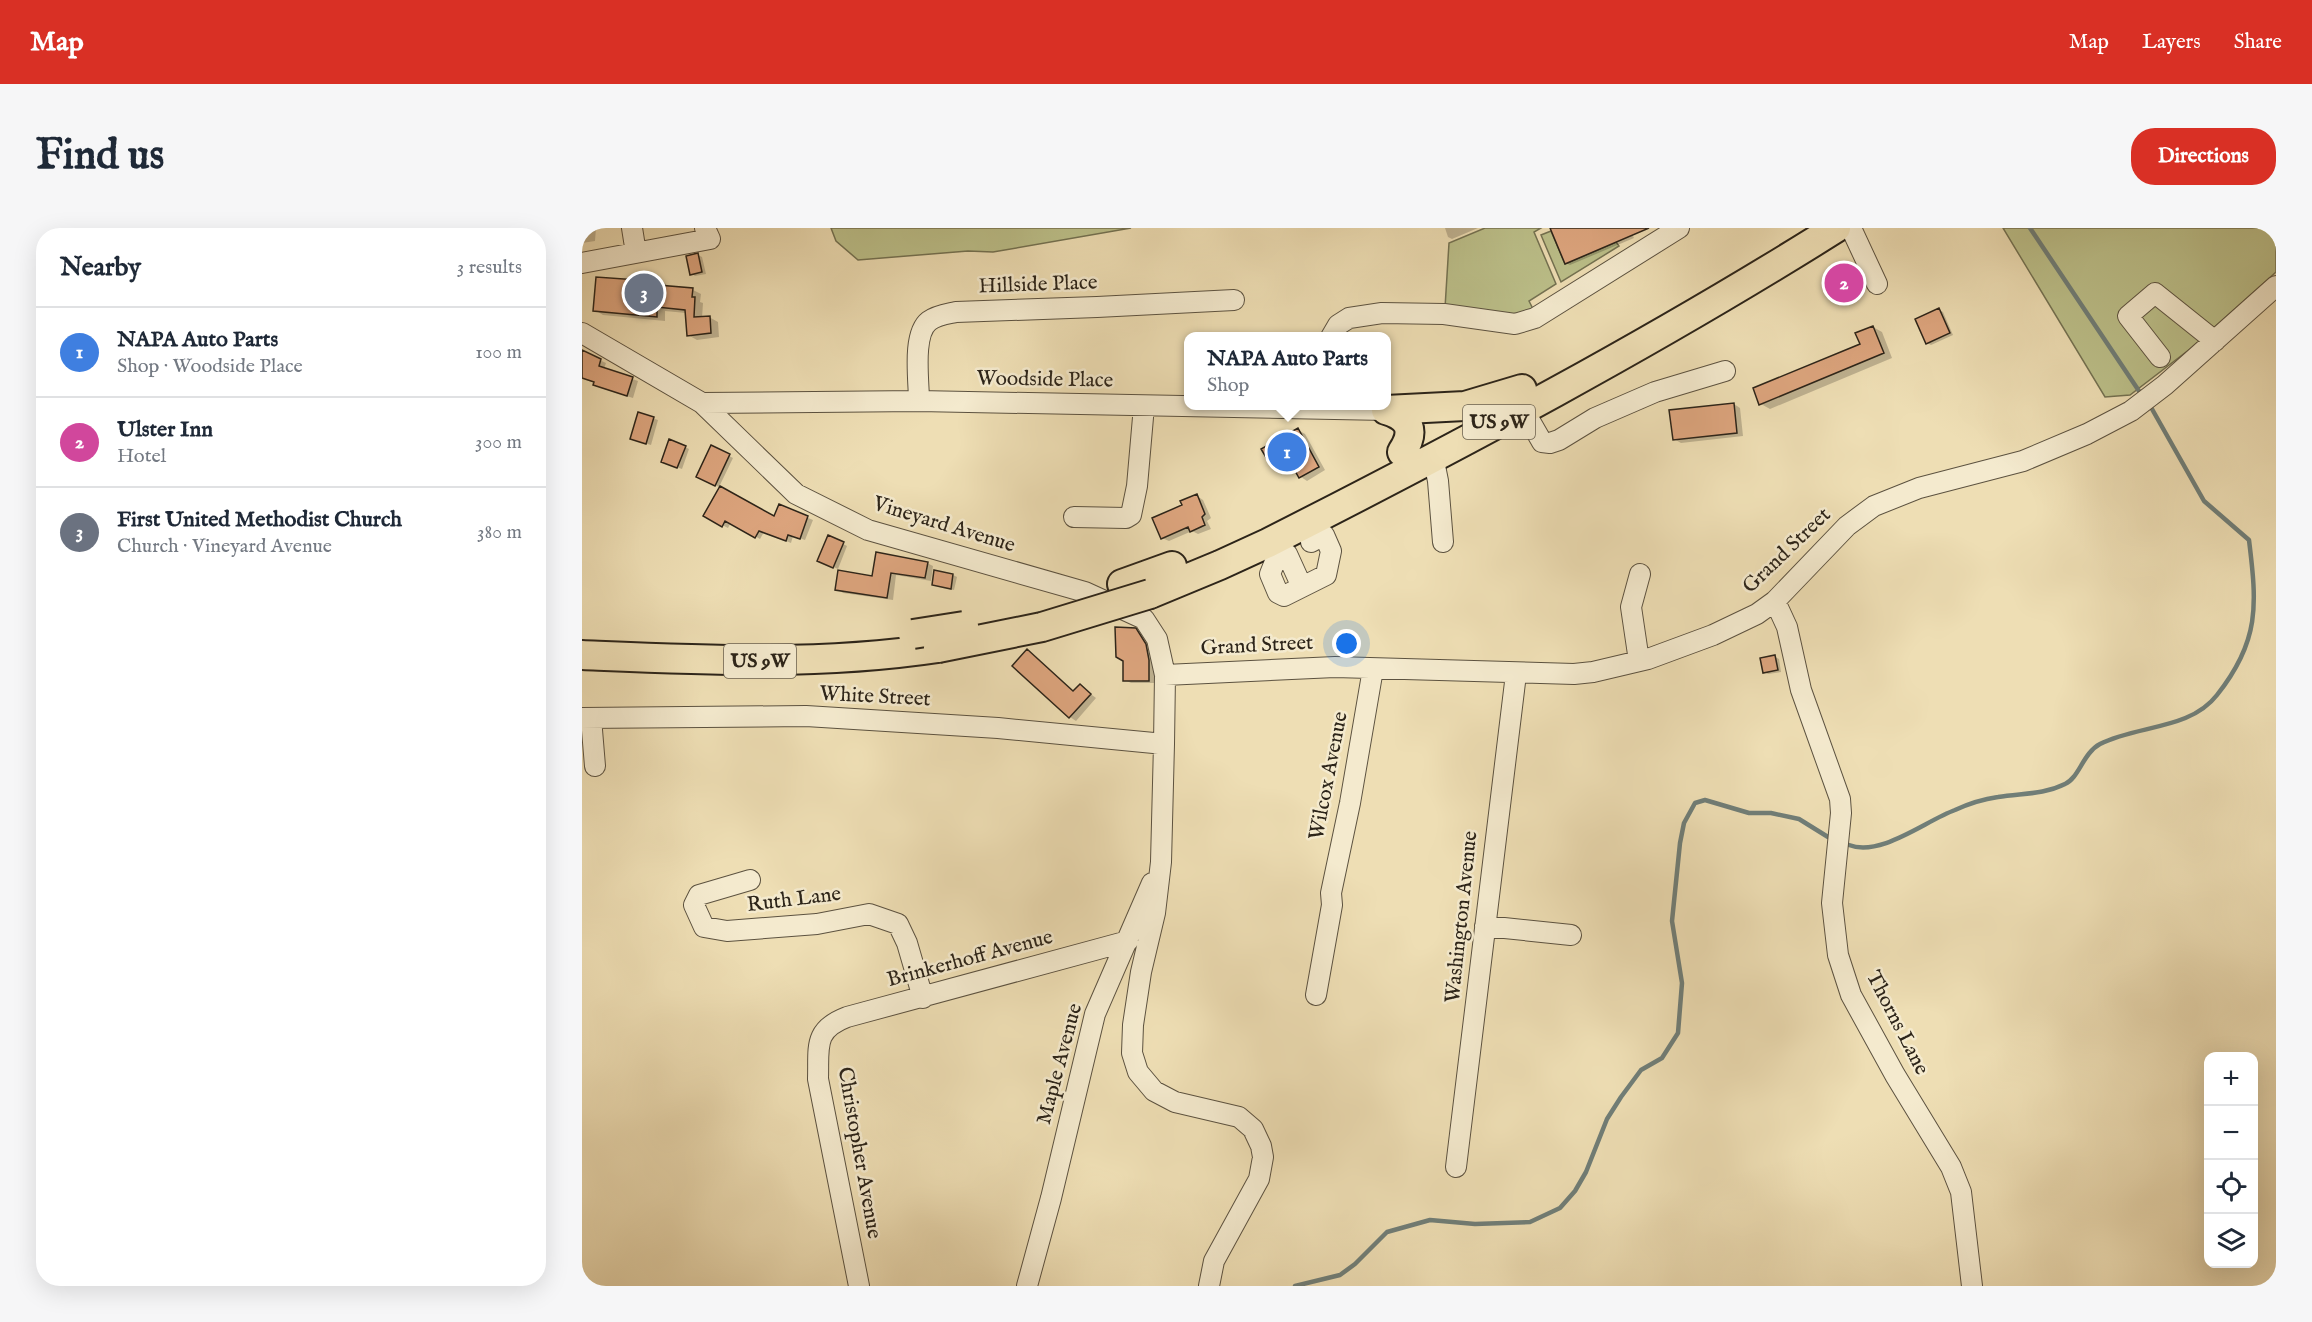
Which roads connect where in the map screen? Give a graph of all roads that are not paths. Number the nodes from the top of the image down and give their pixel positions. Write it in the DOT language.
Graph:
graph roads {
  1 [pos="632,228"];
  2 [pos="705,228"];
  3 [pos="1678,228"];
  4 [pos="1802,228"];
  5 [pos="1836,228"];
  6 [pos="1851,228"];
  7 [pos="636,253"];
  8 [pos="582,263"];
  9 [pos="1877,284"];
  10 [pos="2276,286"];
  11 [pos="1234,300"];
  12 [pos="1334,332"];
  13 [pos="582,333"];
  14 [pos="2215,341"];
  15 [pos="2160,357"];
  16 [pos="1725,371"];
  17 [pos="1522,399"];
  18 [pos="919,401"];
  19 [pos="702,403"];
  20 [pos="1144,406"];
  21 [pos="1184,406"];
  22 [pos="1386,410"];
  23 [pos="1391,410"];
  24 [pos="1402,452"];
  25 [pos="1433,456"];
  26 [pos="1074,517"];
  27 [pos="1307,533"];
  28 [pos="1443,542"];
  29 [pos="1277,552"];
  30 [pos="1640,574"];
  31 [pos="1776,601"];
  32 [pos="582,636"];
  33 [pos="582,655"];
  34 [pos="1639,661"];
  35 [pos="1373,669"];
  36 [pos="1516,674"];
  37 [pos="1165,675"];
  38 [pos="586,718"];
  39 [pos="1164,744"];
  40 [pos="595,766"];
  41 [pos="1161,862"];
  42 [pos="750,880"];
  43 [pos="1485,926"];
  44 [pos="1571,935"];
  45 [pos="1128,941"];
  46 [pos="1316,995"];
  47 [pos="923,998"];
  48 [pos="826,1028"];
  49 [pos="1456,1167"];
  50 [pos="859,1286"];
  51 [pos="1028,1286"];
  52 [pos="1209,1286"];
  53 [pos="1972,1286"];
  1 -- 7 [label="street"];
  2 -- 7 [label="street"];
  3 -- 12 [label="street"];
  4 -- 17 [label="highway, US 9W"];
  5 -- 17 [label="highway, US 9W"];
  6 -- 9 [label="street"];
  7 -- 8 [label="street"];
  10 -- 14 [label="street, Grand Street"];
  11 -- 18 [label="street, Hillside Place"];
  13 -- 19 [label="street, Vineyard Avenue"];
  14 -- 15 [label="street"];
  14 -- 31 [label="street, Grand Street"];
  16 -- 17 [label="street"];
  17 -- 23 [label="highway"];
  17 -- 24 [label="highway, US 9W"];
  17 -- 25 [label="highway, US 9W"];
  18 -- 19 [label="street, Woodside Place"];
  18 -- 20 [label="street, Woodside Place"];
  19 -- 37 [label="street, Vineyard Avenue"];
  20 -- 21 [label="street, Woodside Place"];
  20 -- 26 [label="street"];
  22 -- 24 [label="highway"];
  24 -- 32 [label="highway, US 9W, bridge"];
  25 -- 27 [label="highway, US 9W"];
  25 -- 28 [label="street"];
  27 -- 29 [label="highway, US 9W"];
  27 -- 29 [label="street"];
  29 -- 33 [label="highway, US 9W, bridge"];
  30 -- 34 [label="street"];
  31 -- 34 [label="street, Grand Street"];
  31 -- 53 [label="street, Thorns Lane"];
  34 -- 36 [label="street, Grand Street"];
  35 -- 36 [label="street, Grand Street"];
  35 -- 37 [label="street, Grand Street"];
  35 -- 46 [label="street, Wilcox Avenue"];
  36 -- 43 [label="street, Washington Avenue"];
  37 -- 39 [label="street, Vineyard Avenue"];
  38 -- 39 [label="street, White Street"];
  38 -- 40 [label="street"];
  39 -- 41 [label="street, Vineyard Avenue"];
  41 -- 45 [label="street, Maple Avenue"];
  41 -- 52 [label="street, Vineyard Avenue"];
  42 -- 47 [label="street, Ruth Lane"];
  43 -- 44 [label="street"];
  43 -- 49 [label="street, Washington Avenue"];
  45 -- 47 [label="street, Brinkerhoff Avenue"];
  45 -- 51 [label="street, Maple Avenue"];
  47 -- 48 [label="street, Brinkerhoff Avenue"];
  48 -- 50 [label="street, Christopher Avenue"];
}
